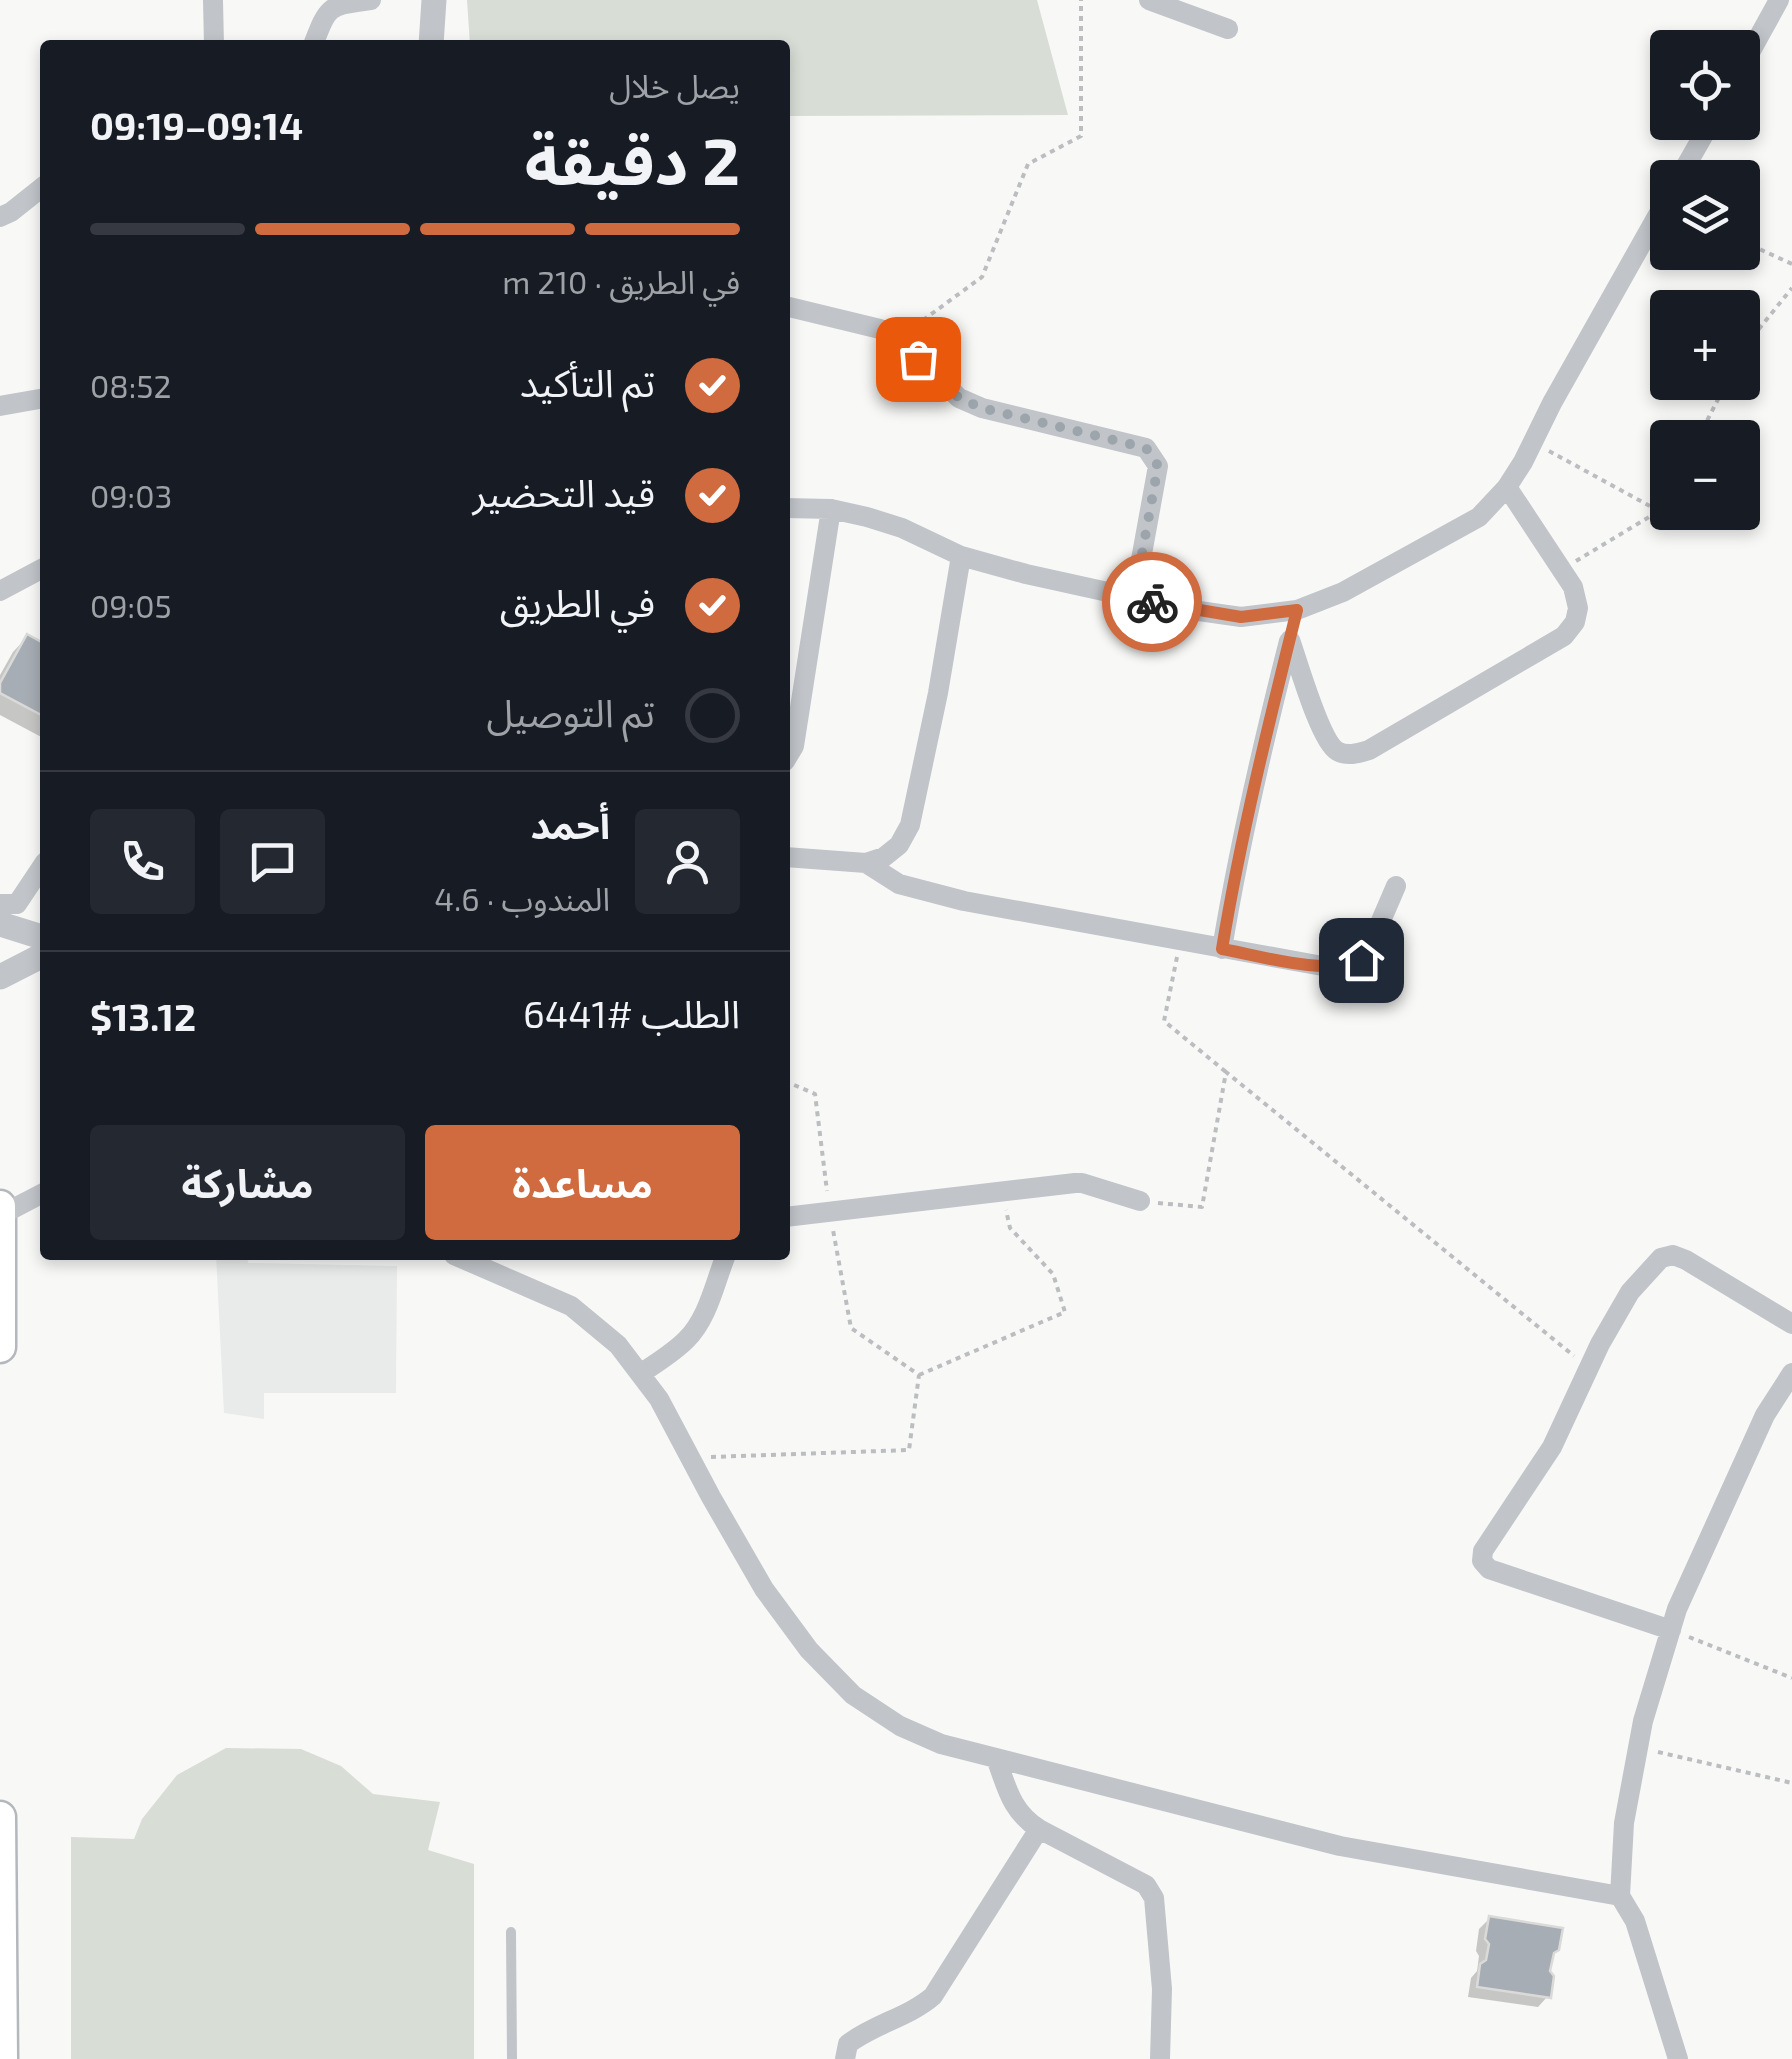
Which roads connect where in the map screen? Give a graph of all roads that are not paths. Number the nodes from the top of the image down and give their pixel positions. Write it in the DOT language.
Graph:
graph roads {
  1 [pos="214,0"];
  2 [pos="371,0"];
  3 [pos="434,0"];
  4 [pos="1149,0"];
  5 [pos="1779,0"];
  6 [pos="1228,29"];
  7 [pos="1760,34"];
  8 [pos="214,40"];
  9 [pos="315,40"];
  10 [pos="431,40"];
  11 [pos="40,189"];
  12 [pos="0,217"];
  13 [pos="1650,230"];
  14 [pos="790,307"];
  15 [pos="40,399"];
  16 [pos="0,406"];
  17 [pos="1507,487"];
  18 [pos="790,508"];
  19 [pos="831,509"];
  20 [pos="961,556"];
  21 [pos="40,570"];
  22 [pos="0,591"];
  23 [pos="1134,598"];
  24 [pos="1297,610"];
  25 [pos="1290,640"];
  26 [pos="790,753"];
  27 [pos="790,857"];
  28 [pos="866,862"];
  29 [pos="40,870"];
  30 [pos="1396,886"];
  31 [pos="0,904"];
  32 [pos="0,924"];
  33 [pos="40,936"];
  34 [pos="1222,949"];
  35 [pos="40,957"];
  36 [pos="0,977"];
  37 [pos="40,1195"];
  38 [pos="1140,1201"];
  39 [pos="0,1206"];
  40 [pos="0,1215"];
  41 [pos="790,1216"];
  42 [pos="465,1260"];
  43 [pos="724,1260"];
  44 [pos="1792,1324"];
  45 [pos="0,1347"];
  46 [pos="642,1373"];
  47 [pos="1792,1373"];
  48 [pos="1671,1630"];
  49 [pos="996,1758"];
  50 [pos="0,1816"];
  51 [pos="1039,1830"];
  52 [pos="1620,1896"];
  53 [pos="1,1902"];
  54 [pos="512,1932"];
  55 [pos="2,2059"];
  56 [pos="512,2059"];
  57 [pos="845,2059"];
  58 [pos="1160,2059"];
  59 [pos="1678,2059"];
  1 -- 8 [label="street"];
  2 -- 9 [label="street"];
  3 -- 10 [label="street"];
  4 -- 6 [label="street"];
  5 -- 7 [label="street"];
  11 -- 12 [label="street"];
  13 -- 17 [label="street"];
  14 -- 23 [label="street"];
  15 -- 16 [label="street"];
  17 -- 24 [label="street"];
  17 -- 25 [label="street"];
  18 -- 19 [label="street"];
  19 -- 20 [label="street"];
  19 -- 26 [label="street"];
  20 -- 23 [label="street"];
  20 -- 28 [label="street"];
  21 -- 22 [label="street"];
  23 -- 24 [label="street"];
  24 -- 25 [label="street"];
  25 -- 34 [label="street"];
  27 -- 28 [label="street"];
  28 -- 34 [label="street"];
  29 -- 31 [label="street"];
  30 -- 34 [label="street"];
  32 -- 33 [label="street"];
  35 -- 36 [label="street"];
  37 -- 40 [label="street"];
  38 -- 41 [label="street"];
  39 -- 40 [label="main road"];
  40 -- 45 [label="main road"];
  42 -- 46 [label="street"];
  43 -- 46 [label="street"];
  44 -- 48 [label="street"];
  46 -- 49 [label="street"];
  47 -- 48 [label="street"];
  48 -- 52 [label="street"];
  49 -- 51 [label="street"];
  49 -- 52 [label="street"];
  50 -- 53 [label="main road"];
  51 -- 57 [label="street"];
  51 -- 58 [label="street"];
  52 -- 59 [label="street"];
  53 -- 55 [label="main road"];
  54 -- 56 [label="lane"];
}
